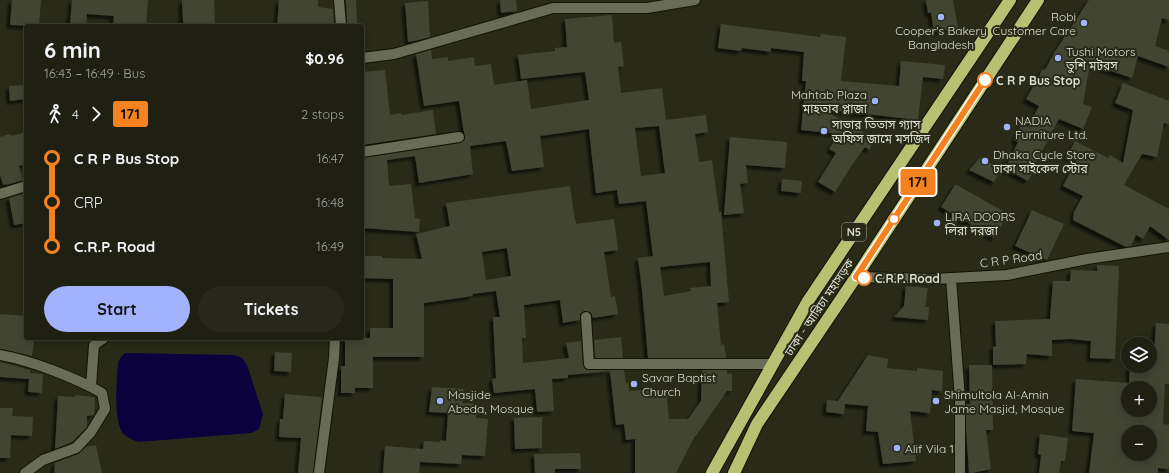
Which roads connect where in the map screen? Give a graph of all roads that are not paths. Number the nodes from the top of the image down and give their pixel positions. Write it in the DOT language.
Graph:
graph roads {
  1 [pos="339,0"];
  2 [pos="695,0"];
  3 [pos="1010,0"];
  4 [pos="1038,0"];
  5 [pos="553,4"];
  6 [pos="341,24"];
  7 [pos="364,58"];
  8 [pos="459,137"];
  9 [pos="364,152"];
  10 [pos="24,187"];
  11 [pos="0,194"];
  12 [pos="1169,246"];
  13 [pos="856,277"];
  14 [pos="951,278"];
  15 [pos="586,317"];
  16 [pos="101,340"];
  17 [pos="335,340"];
  18 [pos="0,355"];
  19 [pos="772,364"];
  20 [pos="91,386"];
  21 [pos="26,473"];
  22 [pos="319,473"];
  23 [pos="712,473"];
  24 [pos="734,473"];
  25 [pos="960,473"];
  1 -- 6 [label="street"];
  2 -- 5 [label="street"];
  3 -- 19 [label="highway, ঢাকা - আরিচা মহাসড়ক / N5"];
  4 -- 13 [label="highway, ঢাকা - আরিচা মহাসড়ক / N5"];
  5 -- 7 [label="street"];
  8 -- 9 [label="street"];
  10 -- 11 [label="street"];
  12 -- 14 [label="street, C R P Road"];
  13 -- 14 [label="street, C R P Road"];
  13 -- 24 [label="highway, ঢাকা - আরিচা মহাসড়ক / N5"];
  14 -- 25 [label="street"];
  15 -- 19 [label="street"];
  16 -- 20 [label="street"];
  17 -- 22 [label="street"];
  18 -- 20 [label="street"];
  19 -- 23 [label="highway, ঢাকা - আরিচা মহাসড়ক / N5"];
  20 -- 21 [label="street"];
}
